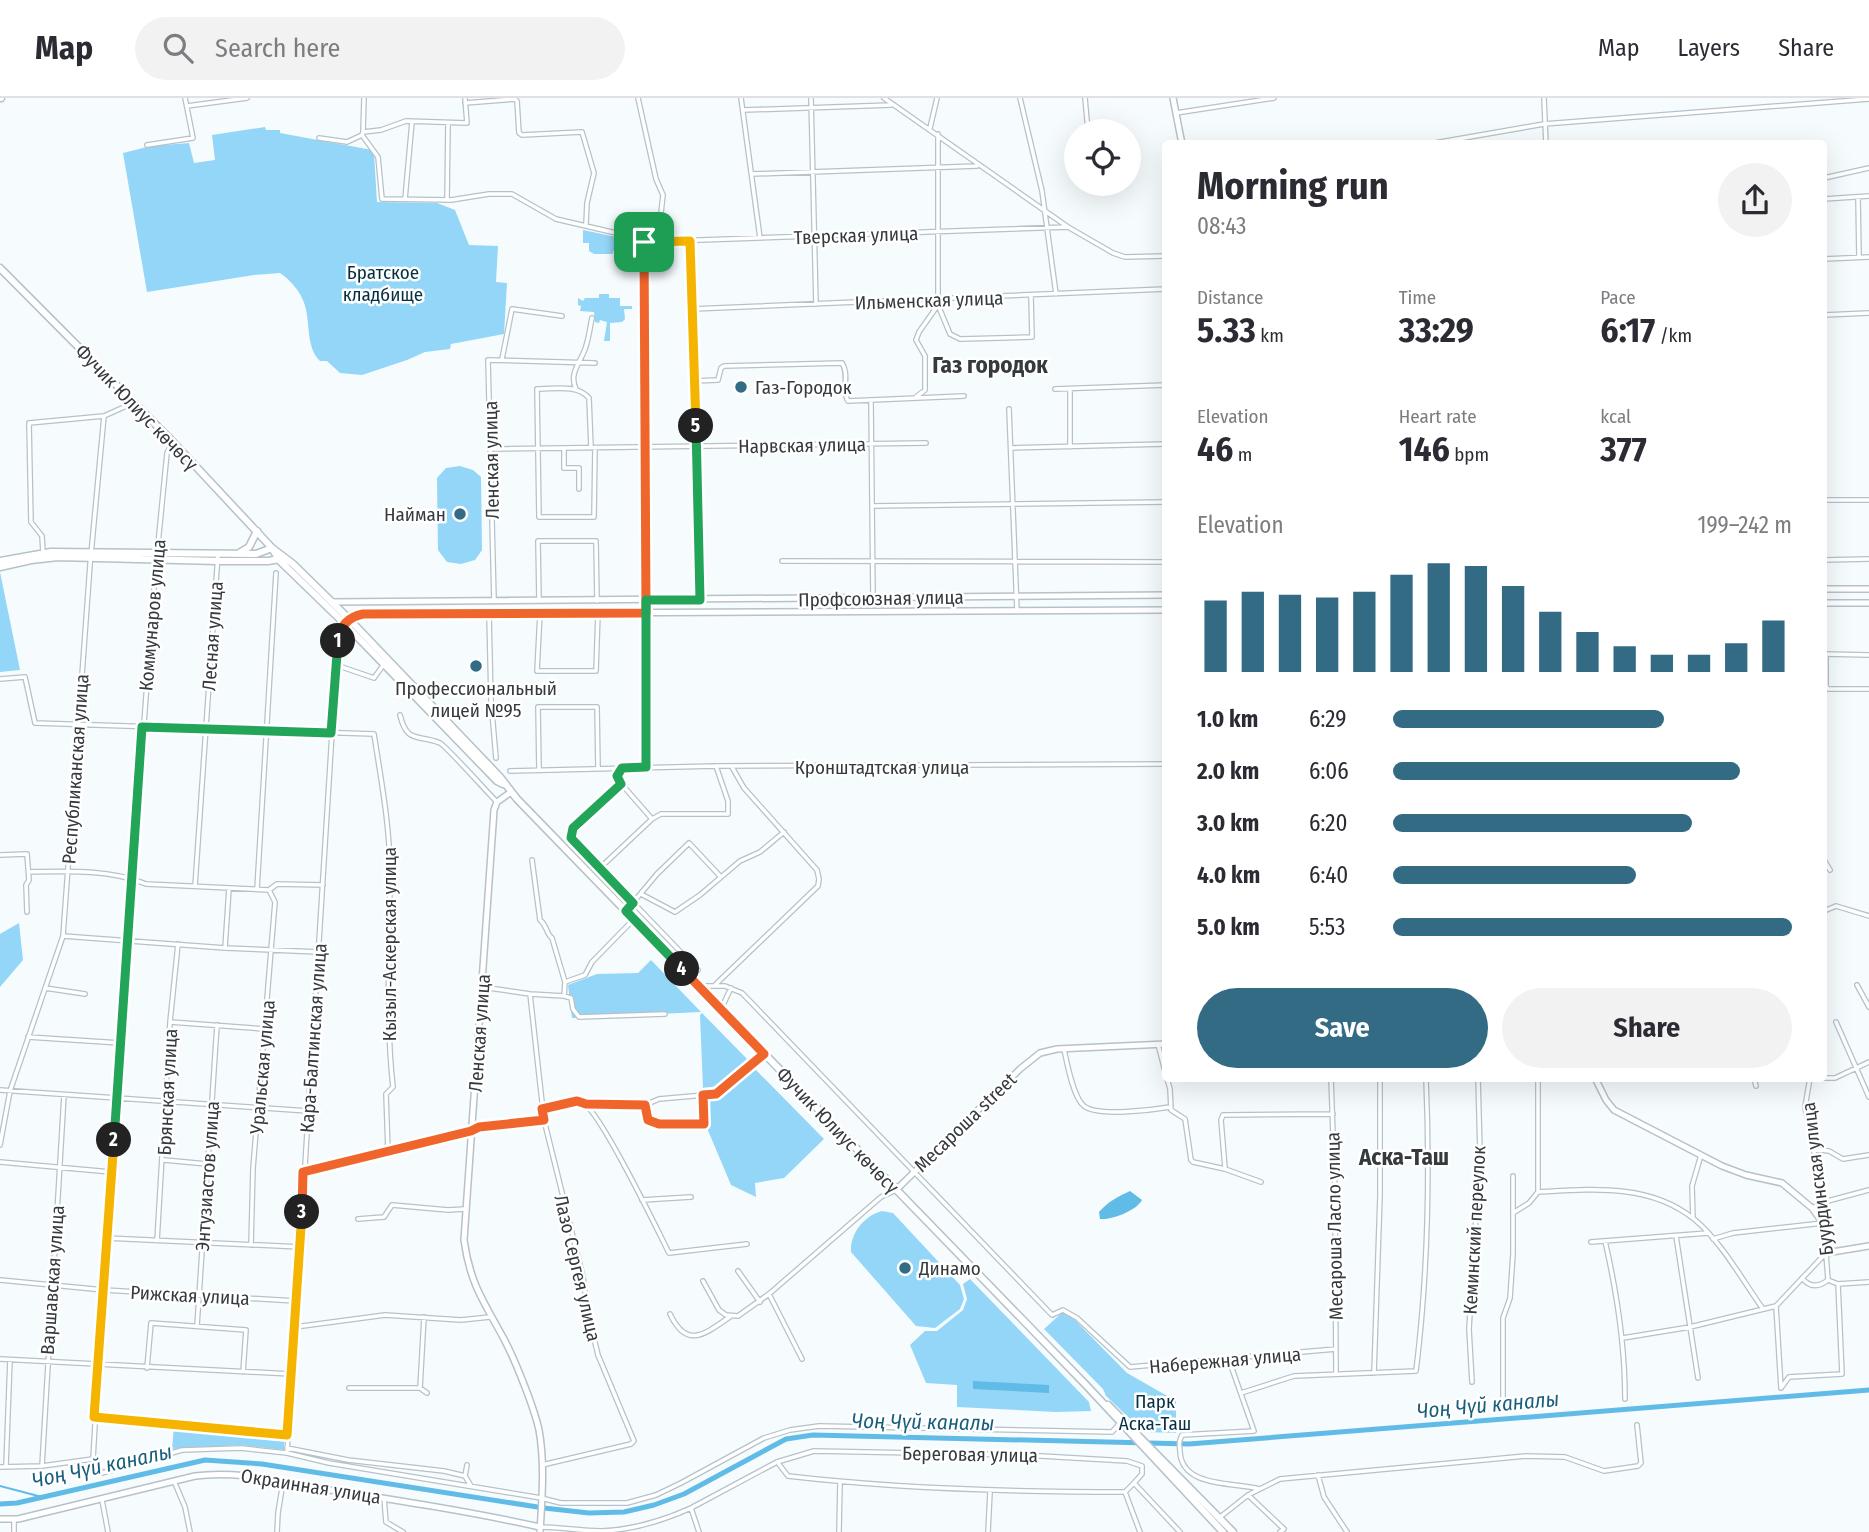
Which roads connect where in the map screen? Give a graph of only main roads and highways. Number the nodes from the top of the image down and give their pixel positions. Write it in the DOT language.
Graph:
graph roads {
  1 [pos="0,268"];
  2 [pos="257,531"];
  3 [pos="272,548"];
  4 [pos="235,554"];
  5 [pos="90,555"];
  6 [pos="218,558"];
  7 [pos="281,558"];
  8 [pos="0,561"];
  9 [pos="0,567"];
  10 [pos="347,621"];
  11 [pos="504,784"];
  12 [pos="1086,1385"];
  13 [pos="1130,1429"];
  14 [pos="1223,1532"];
  15 [pos="1233,1532"];
  1 -- 2 [label="main road, Фучик Юлиус көчөсү"];
  2 -- 3 [label="main road, Фучик Юлиус көчөсү"];
  2 -- 4 [label="main road"];
  3 -- 4 [label="main road"];
  3 -- 7 [label="main road, Фучик Юлиус көчөсү"];
  4 -- 6 [label="main road"];
  5 -- 6 [label="main road"];
  5 -- 8 [label="main road"];
  5 -- 9 [label="main road"];
  6 -- 7 [label="main road"];
  7 -- 10 [label="main road, Фучик Юлиус көчөсү"];
  7 -- 10 [label="main road, Фучик Юлиус көчөсү"];
  10 -- 11 [label="main road, Фучик Юлиус көчөсү"];
  10 -- 11 [label="main road, Фучик Юлиус көчөсү"];
  11 -- 12 [label="main road, Фучик Юлиус көчөсү"];
  12 -- 13 [label="main road"];
  12 -- 13 [label="main road"];
  13 -- 14 [label="main road"];
  13 -- 15 [label="main road"];
}
